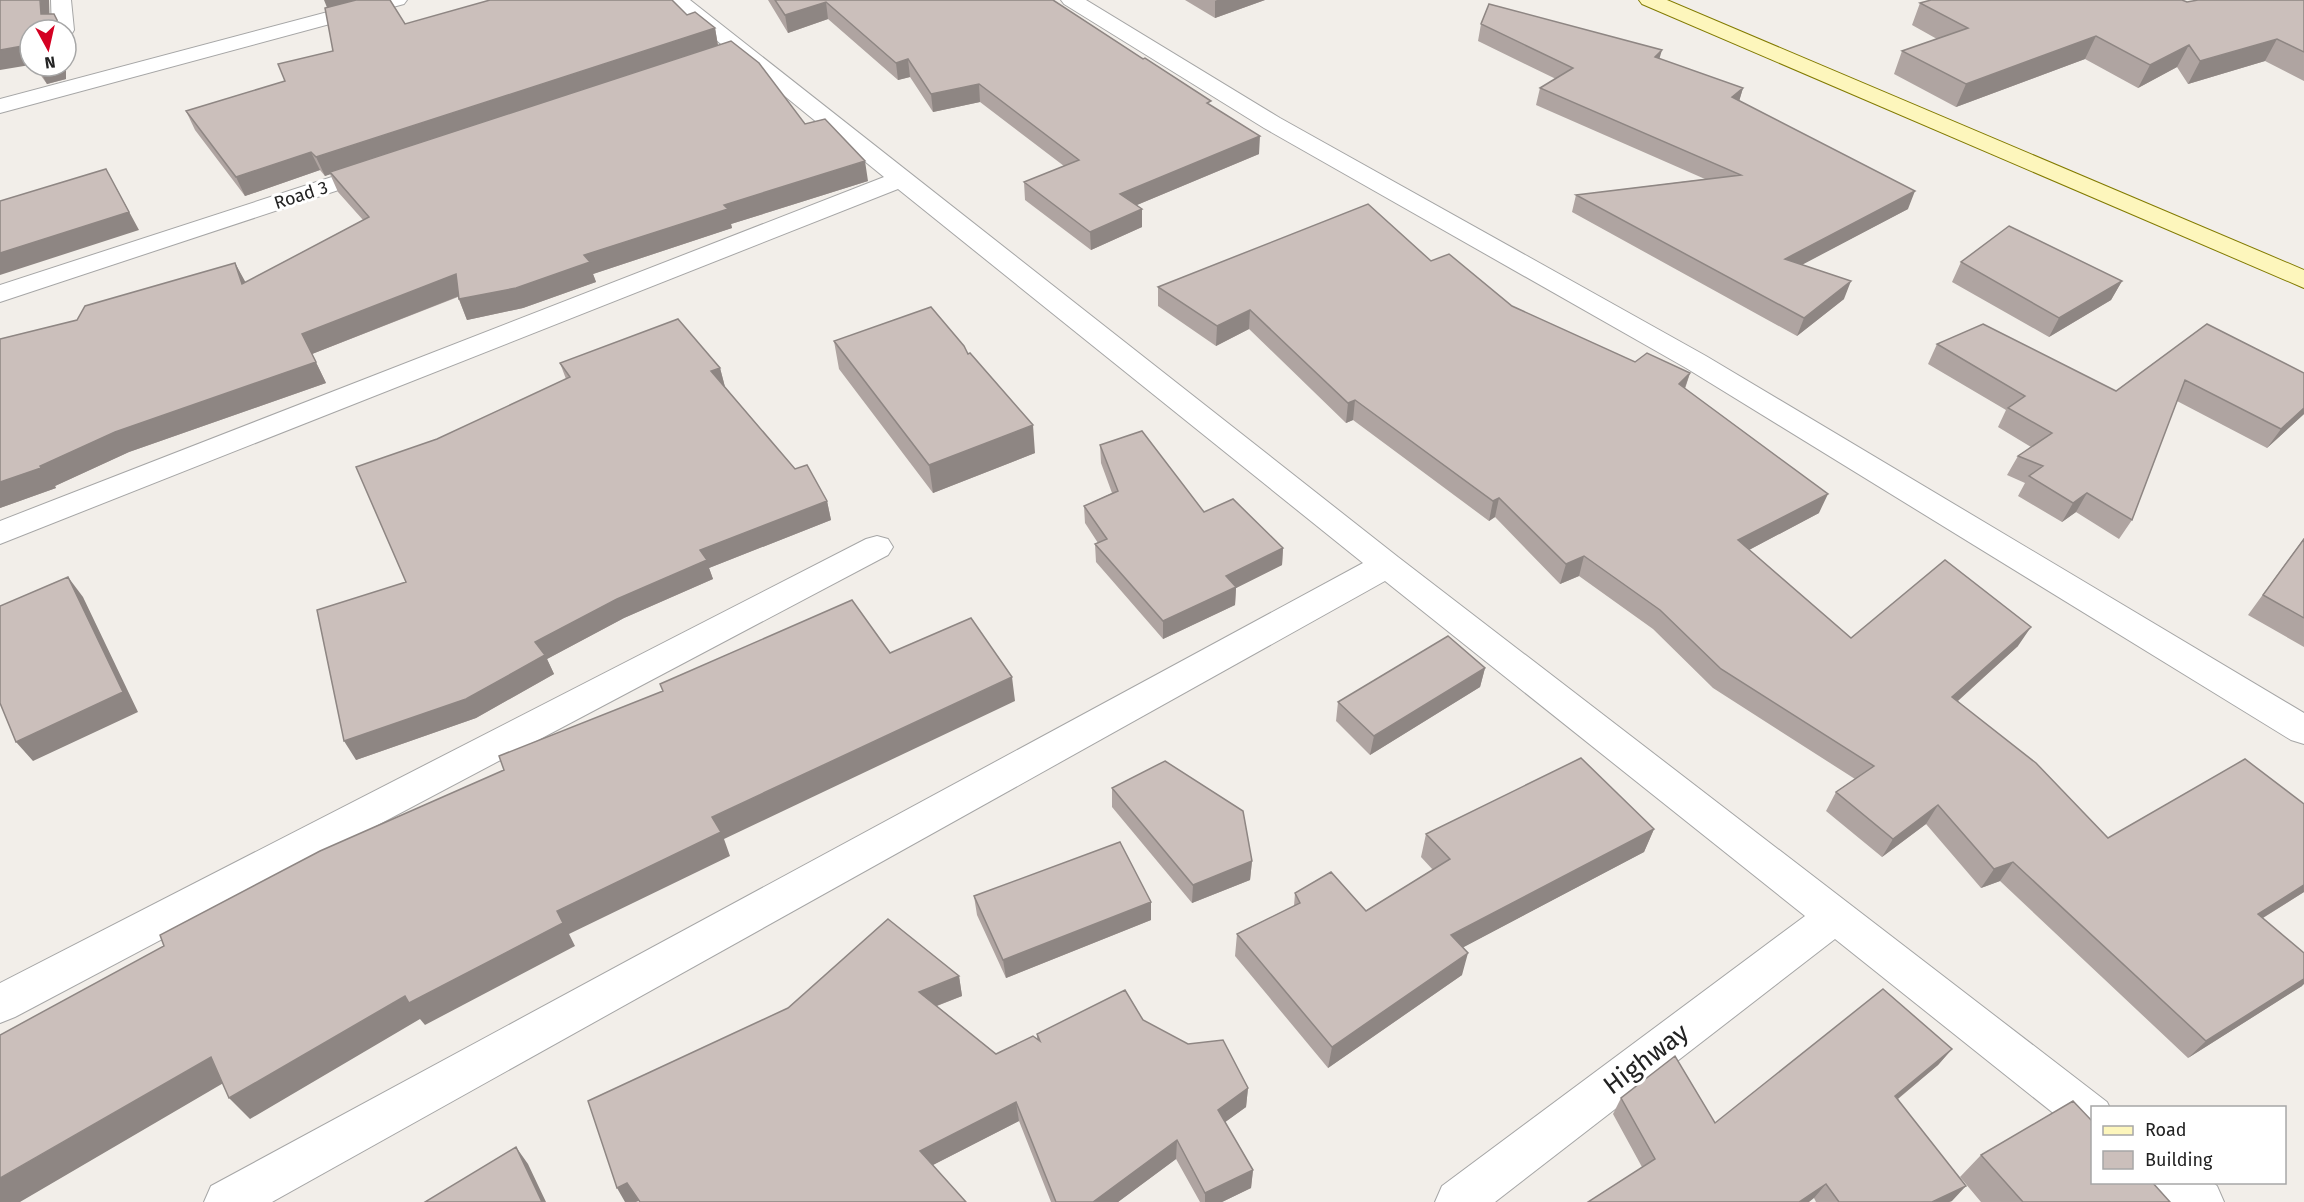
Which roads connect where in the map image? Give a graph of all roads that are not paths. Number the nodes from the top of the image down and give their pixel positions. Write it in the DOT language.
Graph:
graph roads {
  1 [pos="61,0"];
  2 [pos="397,0"];
  3 [pos="677,0"];
  4 [pos="1071,0"];
  5 [pos="1649,0"];
  6 [pos="62,18"];
  7 [pos="78,74"];
  8 [pos="65,78"];
  9 [pos="0,106"];
  10 [pos="398,162"];
  11 [pos="901,179"];
  12 [pos="2302,278"];
  13 [pos="0,294"];
  14 [pos="0,533"];
  15 [pos="877,548"];
  16 [pos="1387,565"];
  17 [pos="2304,730"];
  18 [pos="1835,916"];
  19 [pos="0,1004"];
  20 [pos="2091,1117"];
  21 [pos="2178,1184"];
  22 [pos="228,1202"];
  23 [pos="1458,1202"];
  24 [pos="2201,1202"];
  1 -- 6 [label="street"];
  2 -- 7 [label="street"];
  3 -- 11 [label="street"];
  4 -- 17 [label="street"];
  5 -- 12 [label="street"];
  8 -- 9 [label="street"];
  10 -- 13 [label="street, Road 3"];
  11 -- 14 [label="street"];
  11 -- 16 [label="street"];
  15 -- 19 [label="street"];
  16 -- 18 [label="street"];
  16 -- 22 [label="street"];
  18 -- 20 [label="street"];
  18 -- 23 [label="street, Highway"];
  21 -- 24 [label="street"];
}
